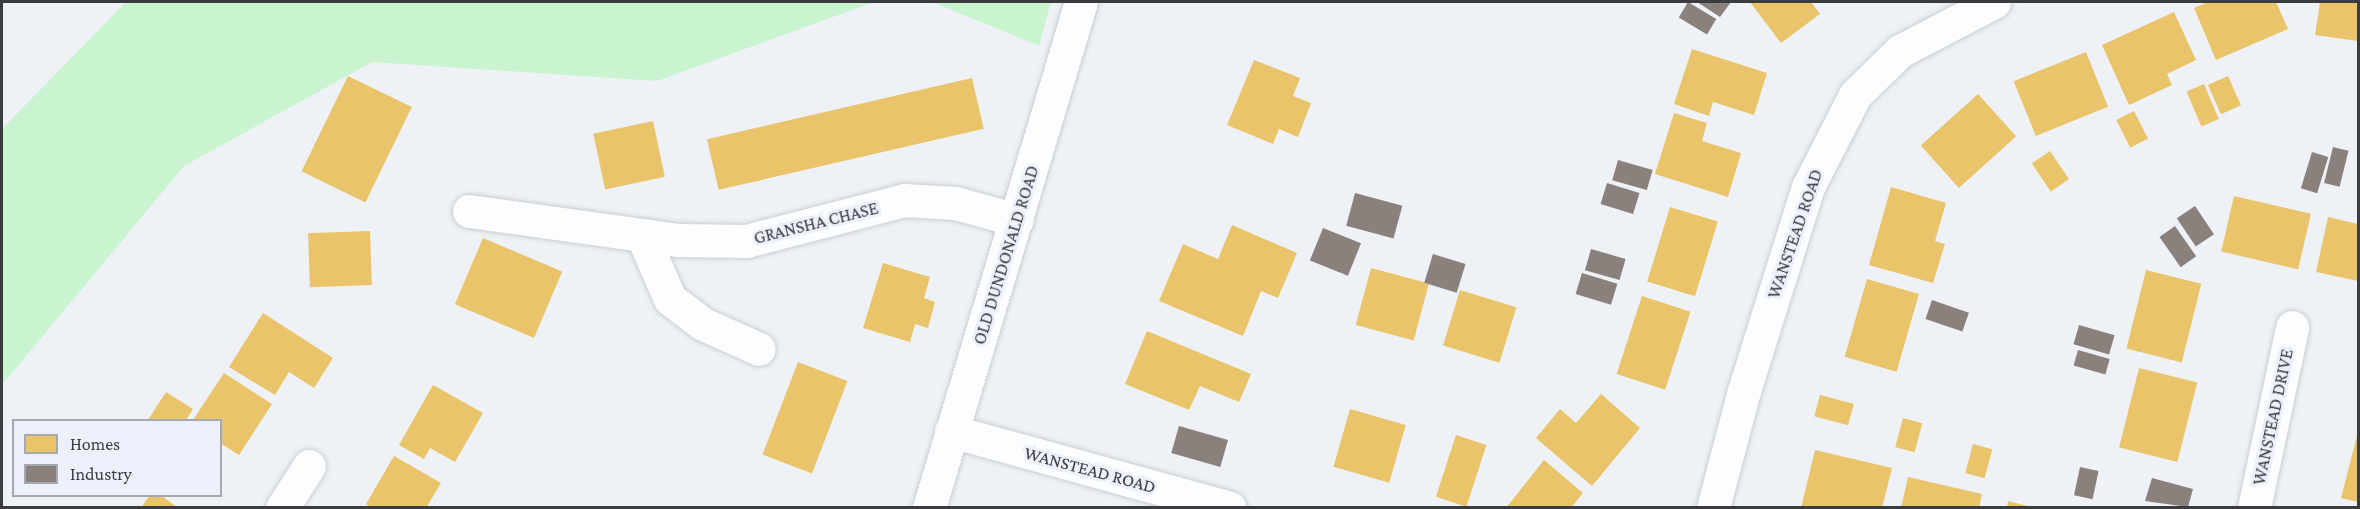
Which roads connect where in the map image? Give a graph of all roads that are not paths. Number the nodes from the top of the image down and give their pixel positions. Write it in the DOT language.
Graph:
graph roads {
  1 [pos="1081,2"];
  2 [pos="1994,2"];
  3 [pos="469,211"];
  4 [pos="1017,220"];
  5 [pos="642,235"];
  6 [pos="2292,327"];
  7 [pos="759,349"];
  8 [pos="951,431"];
  9 [pos="309,466"];
  10 [pos="282,507"];
  11 [pos="928,507"];
  12 [pos="1230,507"];
  13 [pos="1713,507"];
  14 [pos="2254,507"];
  1 -- 4 [label="street, OLD DUNDONALD ROAD"];
  2 -- 13 [label="street, WANSTEAD ROAD"];
  3 -- 5 [label="street, GRANSHA CHASE"];
  4 -- 5 [label="street, GRANSHA CHASE"];
  4 -- 8 [label="street, OLD DUNDONALD ROAD"];
  5 -- 7 [label="street"];
  6 -- 14 [label="street, WANSTEAD DRIVE"];
  8 -- 11 [label="street, OLD DUNDONALD ROAD"];
  8 -- 12 [label="street, WANSTEAD ROAD"];
  9 -- 10 [label="street"];
}
